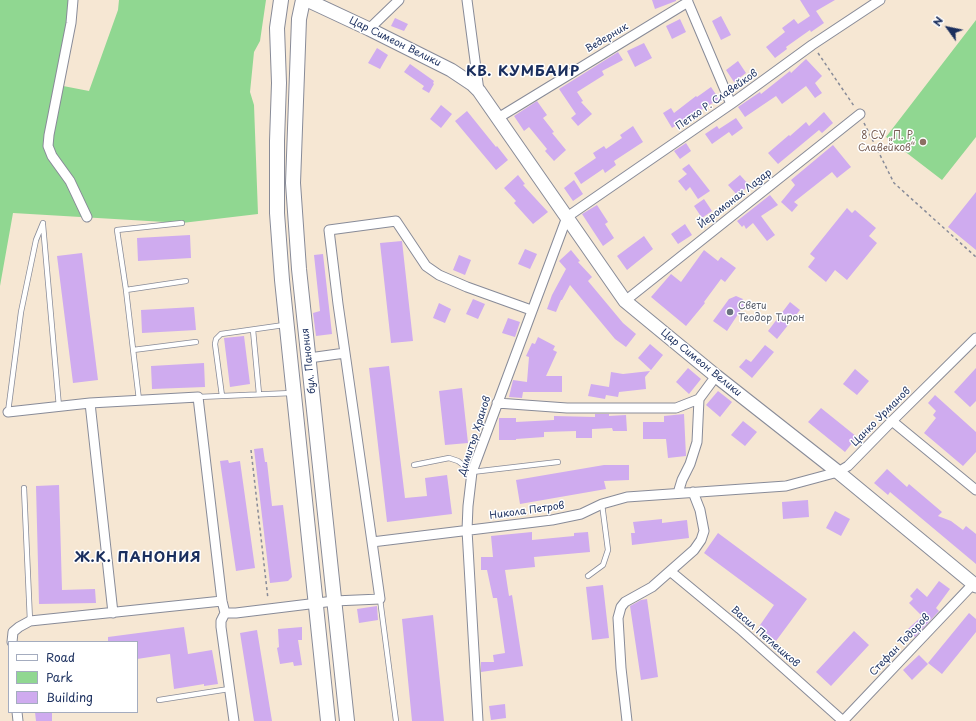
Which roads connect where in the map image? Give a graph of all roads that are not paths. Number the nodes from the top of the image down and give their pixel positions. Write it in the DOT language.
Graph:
graph roads {
  1 [pos="73,0"];
  2 [pos="281,0"];
  3 [pos="303,0"];
  4 [pos="307,0"];
  5 [pos="399,0"];
  6 [pos="467,0"];
  7 [pos="880,0"];
  8 [pos="687,1"];
  9 [pos="369,29"];
  10 [pos="479,91"];
  11 [pos="731,104"];
  12 [pos="860,114"];
  13 [pos="498,118"];
  14 [pos="87,217"];
  15 [pos="567,217"];
  16 [pos="182,223"];
  17 [pos="186,281"];
  18 [pos="126,290"];
  19 [pos="625,301"];
  20 [pos="532,310"];
  21 [pos="287,325"];
  22 [pos="253,330"];
  23 [pos="976,338"];
  24 [pos="196,342"];
  25 [pos="133,350"];
  26 [pos="345,353"];
  27 [pos="309,358"];
  28 [pos="716,376"];
  29 [pos="294,393"];
  30 [pos="259,394"];
  31 [pos="222,396"];
  32 [pos="198,397"];
  33 [pos="699,399"];
  34 [pos="139,400"];
  35 [pos="90,403"];
  36 [pos="497,403"];
  37 [pos="59,407"];
  38 [pos="8,412"];
  39 [pos="892,421"];
  40 [pos="558,462"];
  41 [pos="414,465"];
  42 [pos="472,472"];
  43 [pos="838,472"];
  44 [pos="786,486"];
  45 [pos="24,488"];
  46 [pos="976,490"];
  47 [pos="693,492"];
  48 [pos="678,493"];
  49 [pos="602,504"];
  50 [pos="467,530"];
  51 [pos="372,542"];
  52 [pos="670,571"];
  53 [pos="588,576"];
  54 [pos="975,585"];
  55 [pos="380,599"];
  56 [pos="222,601"];
  57 [pos="334,602"];
  58 [pos="316,604"];
  59 [pos="113,613"];
  60 [pos="224,613"];
  61 [pos="30,621"];
  62 [pos="12,641"];
  63 [pos="229,689"];
  64 [pos="159,700"];
  65 [pos="234,721"];
  66 [pos="328,721"];
  67 [pos="347,721"];
  68 [pos="396,721"];
  69 [pos="478,721"];
  70 [pos="620,721"];
  71 [pos="626,721"];
  72 [pos="843,721"];
  1 -- 14 [label="street"];
  2 -- 21 [label="main road, бул. Панония"];
  3 -- 27 [label="main road, бул. Панония"];
  4 -- 9 [label="main road, Цар Симеон Велики"];
  5 -- 9 [label="street"];
  6 -- 10 [label="street, Цар Симеон Велики"];
  7 -- 11 [label="street, Петко Р. Славейков"];
  8 -- 11 [label="street"];
  8 -- 13 [label="street, Ведерник"];
  9 -- 10 [label="main road, Цар Симеон Велики"];
  10 -- 13 [label="main road, Цар Симеон Велики"];
  11 -- 15 [label="street, Петко Р. Славейков"];
  12 -- 19 [label="street, Йеромонах Лазар"];
  13 -- 15 [label="main road, Цар Симеон Велики"];
  15 -- 19 [label="main road, Цар Симеон Велики"];
  15 -- 20 [label="street, Димитър Хранов"];
  16 -- 18 [label="lane"];
  17 -- 18 [label="lane"];
  18 -- 25 [label="lane"];
  19 -- 28 [label="main road, Цар Симеон Велики"];
  20 -- 26 [label="street"];
  20 -- 36 [label="street, Димитър Хранов"];
  21 -- 22 [label="lane"];
  21 -- 29 [label="main road, бул. Панония"];
  22 -- 30 [label="lane"];
  22 -- 31 [label="lane"];
  23 -- 39 [label="street, Цанко Урманов"];
  24 -- 25 [label="lane"];
  25 -- 34 [label="lane"];
  26 -- 27 [label="street"];
  26 -- 51 [label="street"];
  27 -- 57 [label="main road, бул. Панония"];
  28 -- 33 [label="street"];
  28 -- 43 [label="main road, Цар Симеон Велики"];
  29 -- 30 [label="lane"];
  29 -- 58 [label="main road, бул. Панония"];
  30 -- 31 [label="lane"];
  31 -- 32 [label="lane"];
  32 -- 34 [label="street"];
  32 -- 56 [label="street"];
  33 -- 36 [label="street"];
  33 -- 48 [label="street"];
  34 -- 35 [label="street"];
  35 -- 37 [label="street"];
  35 -- 59 [label="street"];
  36 -- 42 [label="street, Димитър Хранов"];
  37 -- 38 [label="street"];
  37 -- 38 [label="lane"];
  39 -- 43 [label="street, Цанко Урманов"];
  39 -- 46 [label="street"];
  40 -- 42 [label="lane"];
  41 -- 42 [label="lane"];
  42 -- 50 [label="street, Димитър Хранов"];
  43 -- 44 [label="street, Цанко Урманов"];
  43 -- 54 [label="main road, Цар Симеон Велики"];
  44 -- 47 [label="street, Никола Петров"];
  45 -- 61 [label="lane"];
  47 -- 48 [label="street, Никола Петров"];
  47 -- 52 [label="street"];
  48 -- 49 [label="street, Никола Петров"];
  49 -- 50 [label="street, Никола Петров"];
  49 -- 53 [label="lane"];
  50 -- 51 [label="street, Никола Петров"];
  50 -- 69 [label="street, Димитър Хранов"];
  51 -- 55 [label="street"];
  52 -- 71 [label="street"];
  52 -- 72 [label="street, Васил Петлешков"];
  54 -- 72 [label="street, Стефан Тодоров"];
  55 -- 57 [label="street"];
  55 -- 68 [label="lane"];
  56 -- 59 [label="street"];
  56 -- 60 [label="street"];
  57 -- 58 [label="street"];
  57 -- 67 [label="main road, бул. Панония"];
  58 -- 60 [label="street"];
  58 -- 66 [label="main road, бул. Панония"];
  59 -- 61 [label="street"];
  60 -- 63 [label="street"];
  61 -- 62 [label="street"];
  63 -- 64 [label="lane"];
  63 -- 65 [label="street"];
  70 -- 71 [label="lane"];
}
